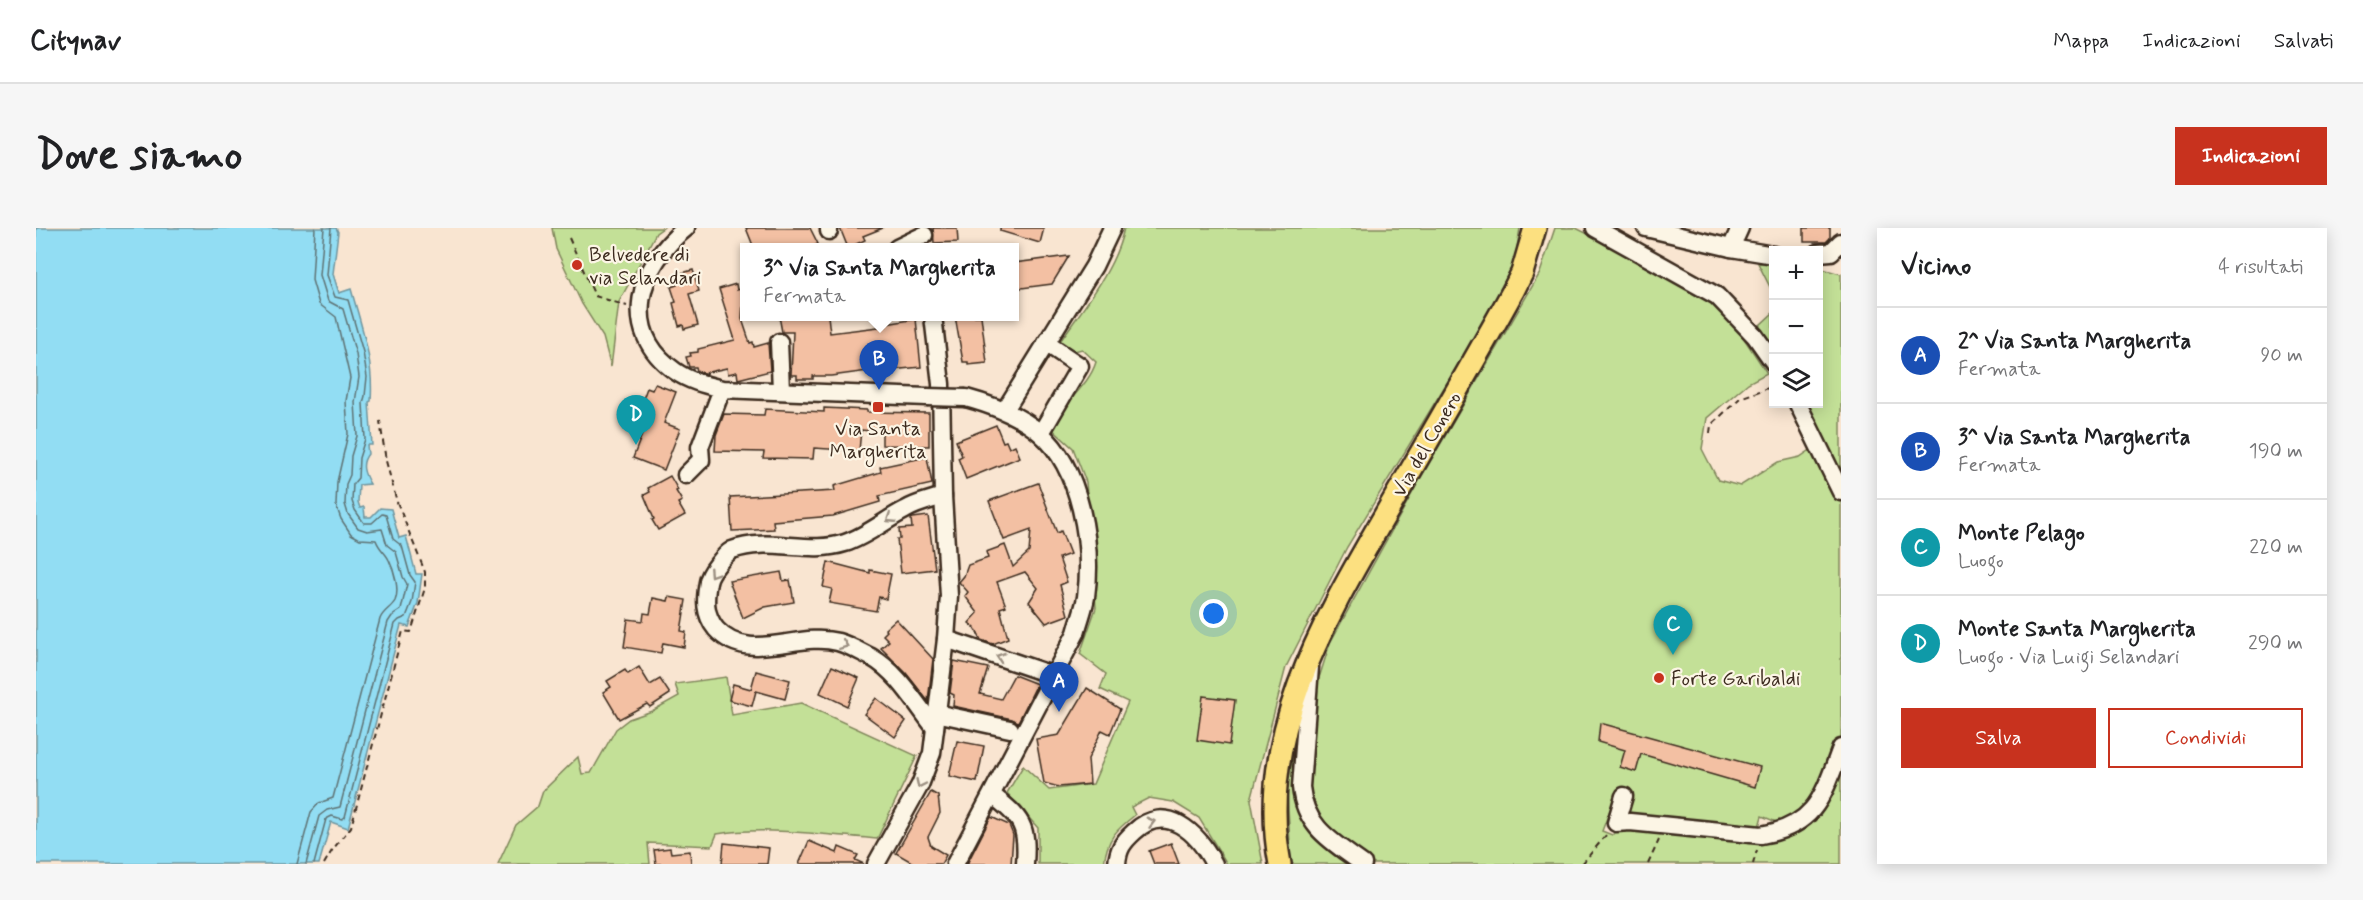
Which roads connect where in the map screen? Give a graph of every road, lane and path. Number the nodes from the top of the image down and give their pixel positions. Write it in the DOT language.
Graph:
graph roads {
  1 [pos="686,228"];
  2 [pos="1112,228"];
  3 [pos="1535,228"];
  4 [pos="1595,228"];
  5 [pos="1740,228"];
  6 [pos="1654,229"];
  7 [pos="924,237"];
  8 [pos="569,238"];
  9 [pos="1841,242"];
  10 [pos="909,243"];
  11 [pos="1731,248"];
  12 [pos="1823,253"];
  13 [pos="1769,254"];
  14 [pos="641,310"];
  15 [pos="934,321"];
  16 [pos="780,342"];
  17 [pos="1046,343"];
  18 [pos="1769,357"];
  19 [pos="1769,387"];
  20 [pos="722,389"];
  21 [pos="781,390"];
  22 [pos="1800,408"];
  23 [pos="1005,410"];
  24 [pos="380,421"];
  25 [pos="1041,433"];
  26 [pos="1710,433"];
  27 [pos="686,475"];
  28 [pos="1841,492"];
  29 [pos="943,496"];
  30 [pos="946,639"];
  31 [pos="1310,657"];
  32 [pos="1055,676"];
  33 [pos="935,720"];
  34 [pos="1010,729"];
  35 [pos="1841,748"];
  36 [pos="992,795"];
  37 [pos="1624,796"];
  38 [pos="1616,823"];
  39 [pos="1664,826"];
  40 [pos="324,864"];
  41 [pos="876,864"];
  42 [pos="955,864"];
  43 [pos="1025,864"];
  44 [pos="1117,864"];
  45 [pos="1214,864"];
  46 [pos="1280,864"];
  47 [pos="1363,864"];
  48 [pos="1582,864"];
  49 [pos="1648,864"];
  1 -- 14 [label="street"];
  2 -- 17 [label="street"];
  3 -- 31 [label="main road, Via del Conero"];
  4 -- 18 [label="street"];
  5 -- 11 [label="street"];
  6 -- 11 [label="street"];
  7 -- 10 [label="street"];
  8 -- 14 [label="path"];
  9 -- 12 [label="street"];
  11 -- 13 [label="street"];
  14 -- 20 [label="street"];
  15 -- 29 [label="street"];
  16 -- 21 [label="street"];
  17 -- 23 [label="street"];
  17 -- 25 [label="street"];
  19 -- 26 [label="path"];
  20 -- 21 [label="street"];
  20 -- 27 [label="street"];
  21 -- 23 [label="street, bridge"];
  22 -- 28 [label="street"];
  23 -- 25 [label="street"];
  24 -- 40 [label="path"];
  25 -- 32 [label="street"];
  29 -- 30 [label="street"];
  29 -- 33 [label="street, one-way"];
  32 -- 30 [label="street, one-way"];
  30 -- 33 [label="street"];
  31 -- 46 [label="main road, Via del Conero"];
  31 -- 47 [label="street, Via del Conero"];
  32 -- 36 [label="street"];
  33 -- 34 [label="street"];
  33 -- 41 [label="street, one-way"];
  35 -- 39 [label="street"];
  36 -- 42 [label="street"];
  36 -- 43 [label="street"];
  37 -- 38 [label="street"];
  38 -- 39 [label="street"];
  38 -- 48 [label="path"];
  39 -- 49 [label="path"];
  44 -- 45 [label="street, one-way"];
}
